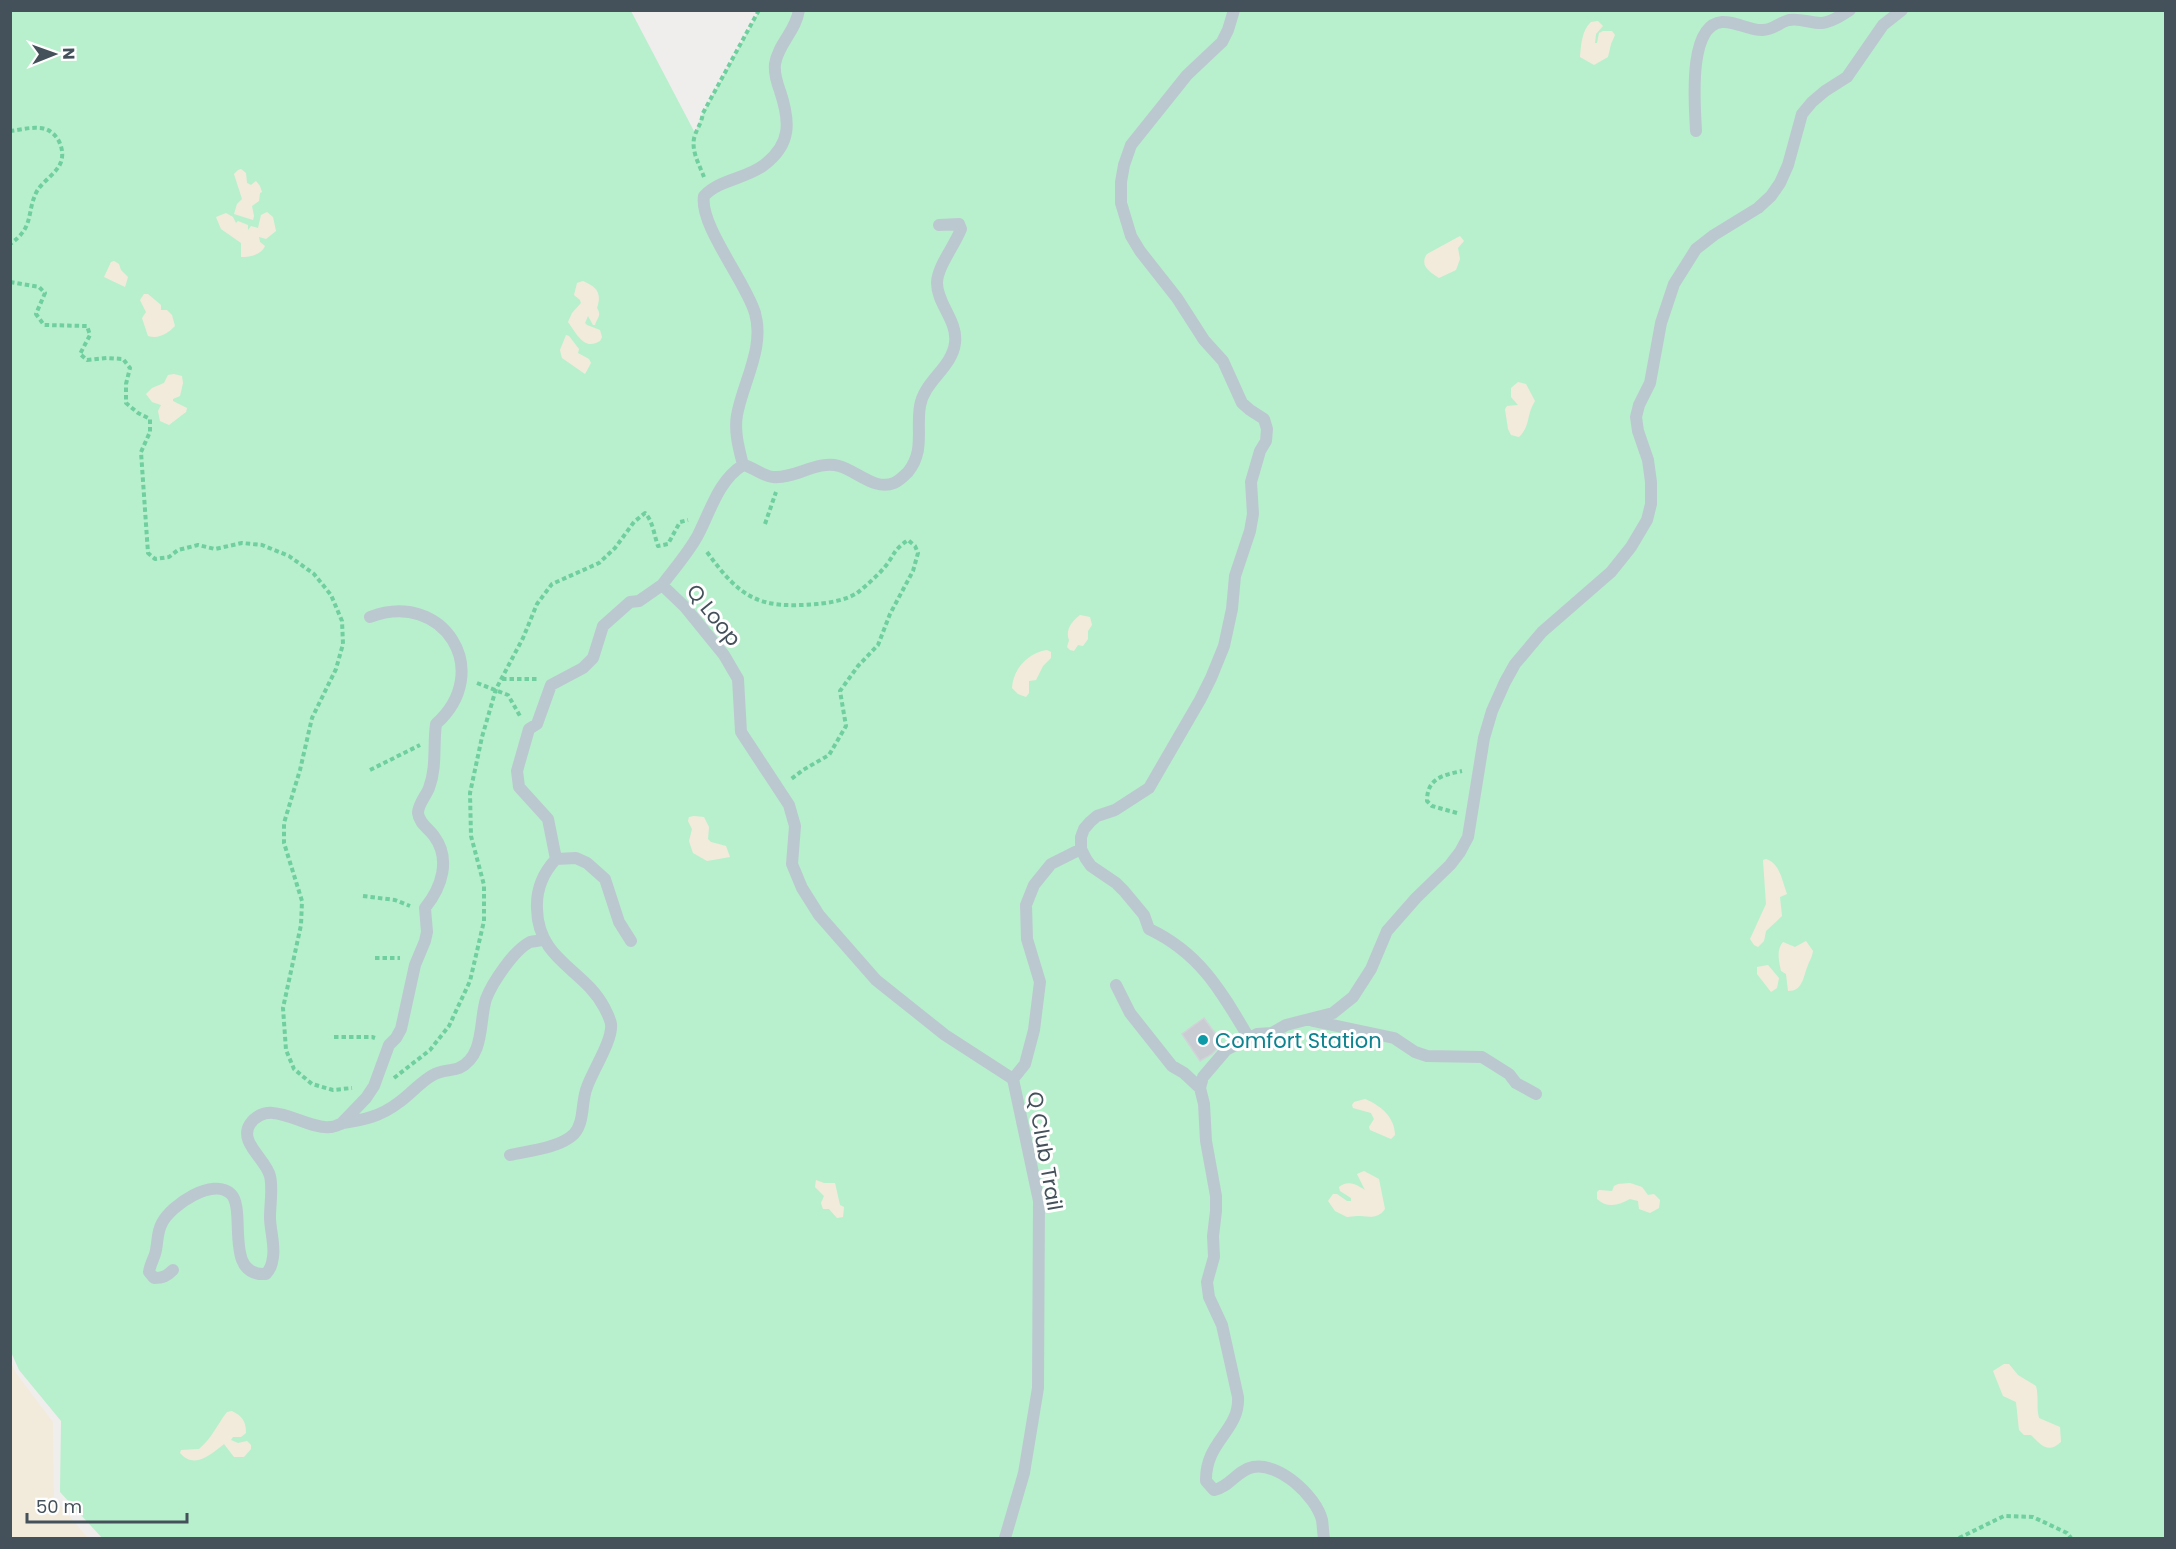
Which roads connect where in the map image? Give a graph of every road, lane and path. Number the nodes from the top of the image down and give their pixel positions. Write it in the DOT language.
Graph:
graph roads {
  1 [pos="759,10"];
  2 [pos="799,10"];
  3 [pos="1234,10"];
  4 [pos="1850,10"];
  5 [pos="1902,10"];
  6 [pos="10,131"];
  7 [pos="1696,131"];
  8 [pos="709,191"];
  9 [pos="939,225"];
  10 [pos="10,244"];
  11 [pos="743,465"];
  12 [pos="793,474"];
  13 [pos="765,524"];
  14 [pos="662,585"];
  15 [pos="370,618"];
  16 [pos="502,679"];
  17 [pos="560,679"];
  18 [pos="462,680"];
  19 [pos="529,729"];
  20 [pos="434,738"];
  21 [pos="1482,751"];
  22 [pos="370,770"];
  23 [pos="1472,817"];
  24 [pos="1081,849"];
  25 [pos="556,859"];
  26 [pos="792,864"];
  27 [pos="363,896"];
  28 [pos="425,908"];
  29 [pos="543,940"];
  30 [pos="631,941"];
  31 [pos="375,958"];
  32 [pos="418,958"];
  33 [pos="1116,985"];
  34 [pos="1309,1020"];
  35 [pos="334,1037"];
  36 [pos="1249,1038"];
  37 [pos="389,1046"];
  38 [pos="1012,1079"];
  39 [pos="1200,1088"];
  40 [pos="1536,1094"];
  41 [pos="341,1124"];
  42 [pos="510,1155"];
  43 [pos="173,1270"];
  44 [pos="1005,1539"];
  45 [pos="1324,1539"];
  46 [pos="1959,1539"];
  47 [pos="2071,1539"];
  1 -- 8 [label="path"];
  2 -- 8 [label="lane"];
  3 -- 24 [label="lane"];
  4 -- 7 [label="lane"];
  5 -- 21 [label="lane"];
  6 -- 10 [label="path"];
  8 -- 11 [label="lane"];
  9 -- 12 [label="lane"];
  11 -- 12 [label="lane"];
  11 -- 14 [label="lane"];
  12 -- 13 [label="path"];
  14 -- 17 [label="lane, Q Loop"];
  14 -- 26 [label="lane, Q Loop"];
  15 -- 18 [label="lane"];
  16 -- 17 [label="path"];
  17 -- 19 [label="lane, Q Loop"];
  18 -- 19 [label="path"];
  18 -- 20 [label="lane"];
  19 -- 25 [label="lane, Q Loop"];
  20 -- 22 [label="path"];
  20 -- 28 [label="lane"];
  21 -- 23 [label="lane"];
  21 -- 23 [label="path"];
  23 -- 34 [label="lane"];
  24 -- 36 [label="lane"];
  24 -- 38 [label="lane"];
  25 -- 29 [label="lane"];
  25 -- 30 [label="lane"];
  26 -- 38 [label="lane, Q Club Trail"];
  27 -- 28 [label="path"];
  28 -- 32 [label="lane"];
  29 -- 41 [label="lane"];
  29 -- 42 [label="lane"];
  31 -- 32 [label="path"];
  32 -- 37 [label="lane"];
  33 -- 39 [label="lane"];
  34 -- 36 [label="lane"];
  34 -- 40 [label="lane"];
  35 -- 37 [label="path"];
  36 -- 39 [label="lane"];
  37 -- 41 [label="lane"];
  38 -- 44 [label="lane, Q Club Trail"];
  39 -- 45 [label="lane"];
  41 -- 43 [label="lane"];
  46 -- 47 [label="path"];
}
